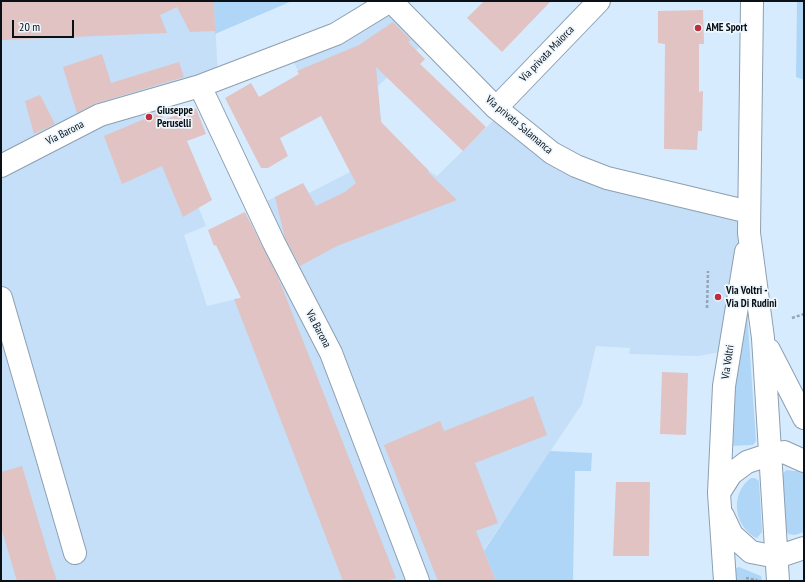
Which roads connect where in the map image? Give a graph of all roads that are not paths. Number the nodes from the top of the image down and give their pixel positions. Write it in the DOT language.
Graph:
graph roads {
  1 [pos="391,1"];
  2 [pos="599,1"];
  3 [pos="752,1"];
  4 [pos="200,86"];
  5 [pos="496,108"];
  6 [pos="1,166"];
  7 [pos="749,212"];
  8 [pos="749,233"];
  9 [pos="1,298"];
  10 [pos="763,338"];
  11 [pos="804,418"];
  12 [pos="771,454"];
  13 [pos="804,461"];
  14 [pos="719,500"];
  15 [pos="804,548"];
  16 [pos="75,553"];
  17 [pos="777,557"];
  18 [pos="418,581"];
  19 [pos="724,581"];
  20 [pos="778,581"];
  1 -- 4 [label="street, Via Barona"];
  1 -- 5 [label="street, Via privata Salamanca"];
  2 -- 5 [label="street, Via privata Maiorca"];
  3 -- 7 [label="street, Via Voltri"];
  4 -- 6 [label="street, Via Barona"];
  4 -- 18 [label="street, Via Barona"];
  5 -- 7 [label="street, Via privata Salamanca"];
  7 -- 8 [label="street, Via Voltri"];
  8 -- 10 [label="street, Via Voltri"];
  8 -- 14 [label="street, Via Voltri"];
  9 -- 16 [label="street"];
  10 -- 11 [label="street"];
  10 -- 12 [label="street, Via Voltri"];
  12 -- 13 [label="street"];
  12 -- 14 [label="street"];
  12 -- 17 [label="street, Via Voltri"];
  14 -- 17 [label="street, Via Voltri"];
  14 -- 19 [label="street, Via Voltri"];
  15 -- 17 [label="street"];
  17 -- 20 [label="street, Via Voltri"];
}
